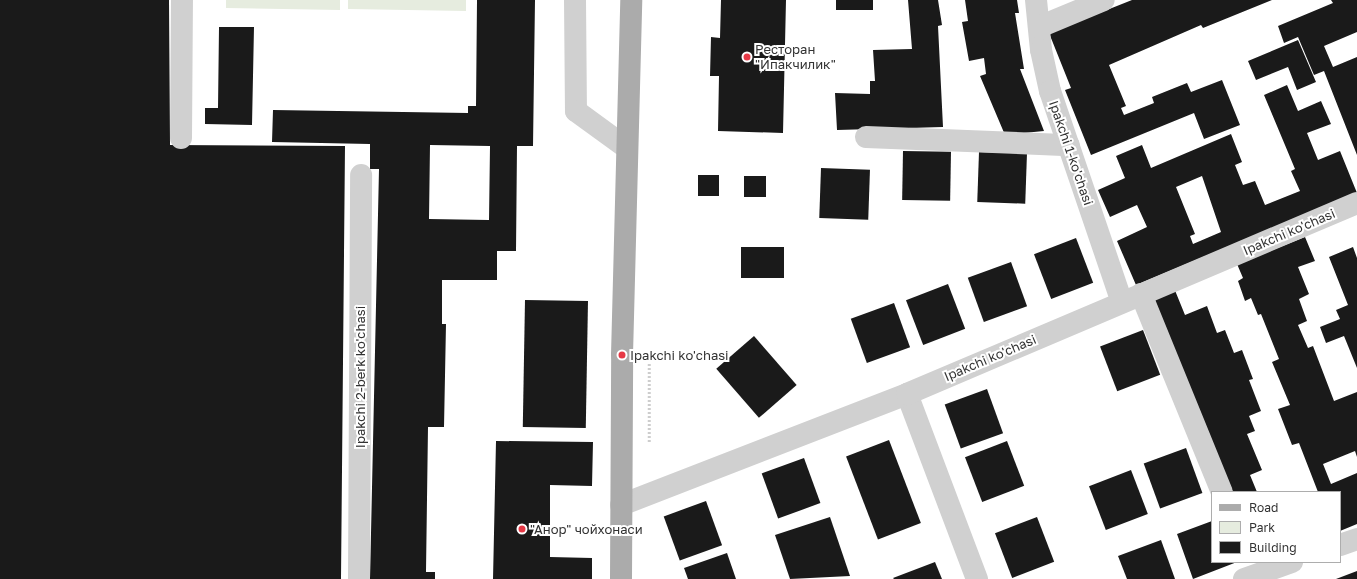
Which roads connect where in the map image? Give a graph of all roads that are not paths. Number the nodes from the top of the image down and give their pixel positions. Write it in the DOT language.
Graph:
graph roads {
  1 [pos="182,0"];
  2 [pos="575,0"];
  3 [pos="631,0"];
  4 [pos="1036,0"];
  5 [pos="1104,0"];
  6 [pos="1039,27"];
  7 [pos="866,137"];
  8 [pos="181,138"];
  9 [pos="1069,145"];
  10 [pos="627,148"];
  11 [pos="361,175"];
  12 [pos="1357,203"];
  13 [pos="1132,298"];
  14 [pos="907,394"];
  15 [pos="1222,491"];
  16 [pos="621,506"];
  17 [pos="1357,539"];
  18 [pos="1341,545"];
  19 [pos="1288,563"];
  20 [pos="1250,572"];
  21 [pos="359,579"];
  22 [pos="621,579"];
  23 [pos="977,579"];
  1 -- 8 [label="street"];
  2 -- 10 [label="street"];
  3 -- 10 [label="main road"];
  4 -- 6 [label="street, Ipakchi 1-ko'chasi"];
  5 -- 6 [label="street"];
  6 -- 9 [label="street, Ipakchi 1-ko'chasi"];
  7 -- 9 [label="street"];
  9 -- 13 [label="street, Ipakchi 1-ko'chasi"];
  10 -- 16 [label="main road"];
  11 -- 21 [label="street, Ipakchi 2-berk ko'chasi"];
  12 -- 13 [label="street, Ipakchi ko'chasi"];
  13 -- 14 [label="street, Ipakchi ko'chasi"];
  13 -- 15 [label="street, Ipakchi 1-ko'chasi"];
  14 -- 16 [label="street, Ipakchi ko'chasi"];
  14 -- 23 [label="street"];
  16 -- 22 [label="main road"];
  17 -- 18 [label="street"];
  19 -- 20 [label="street"];
}
